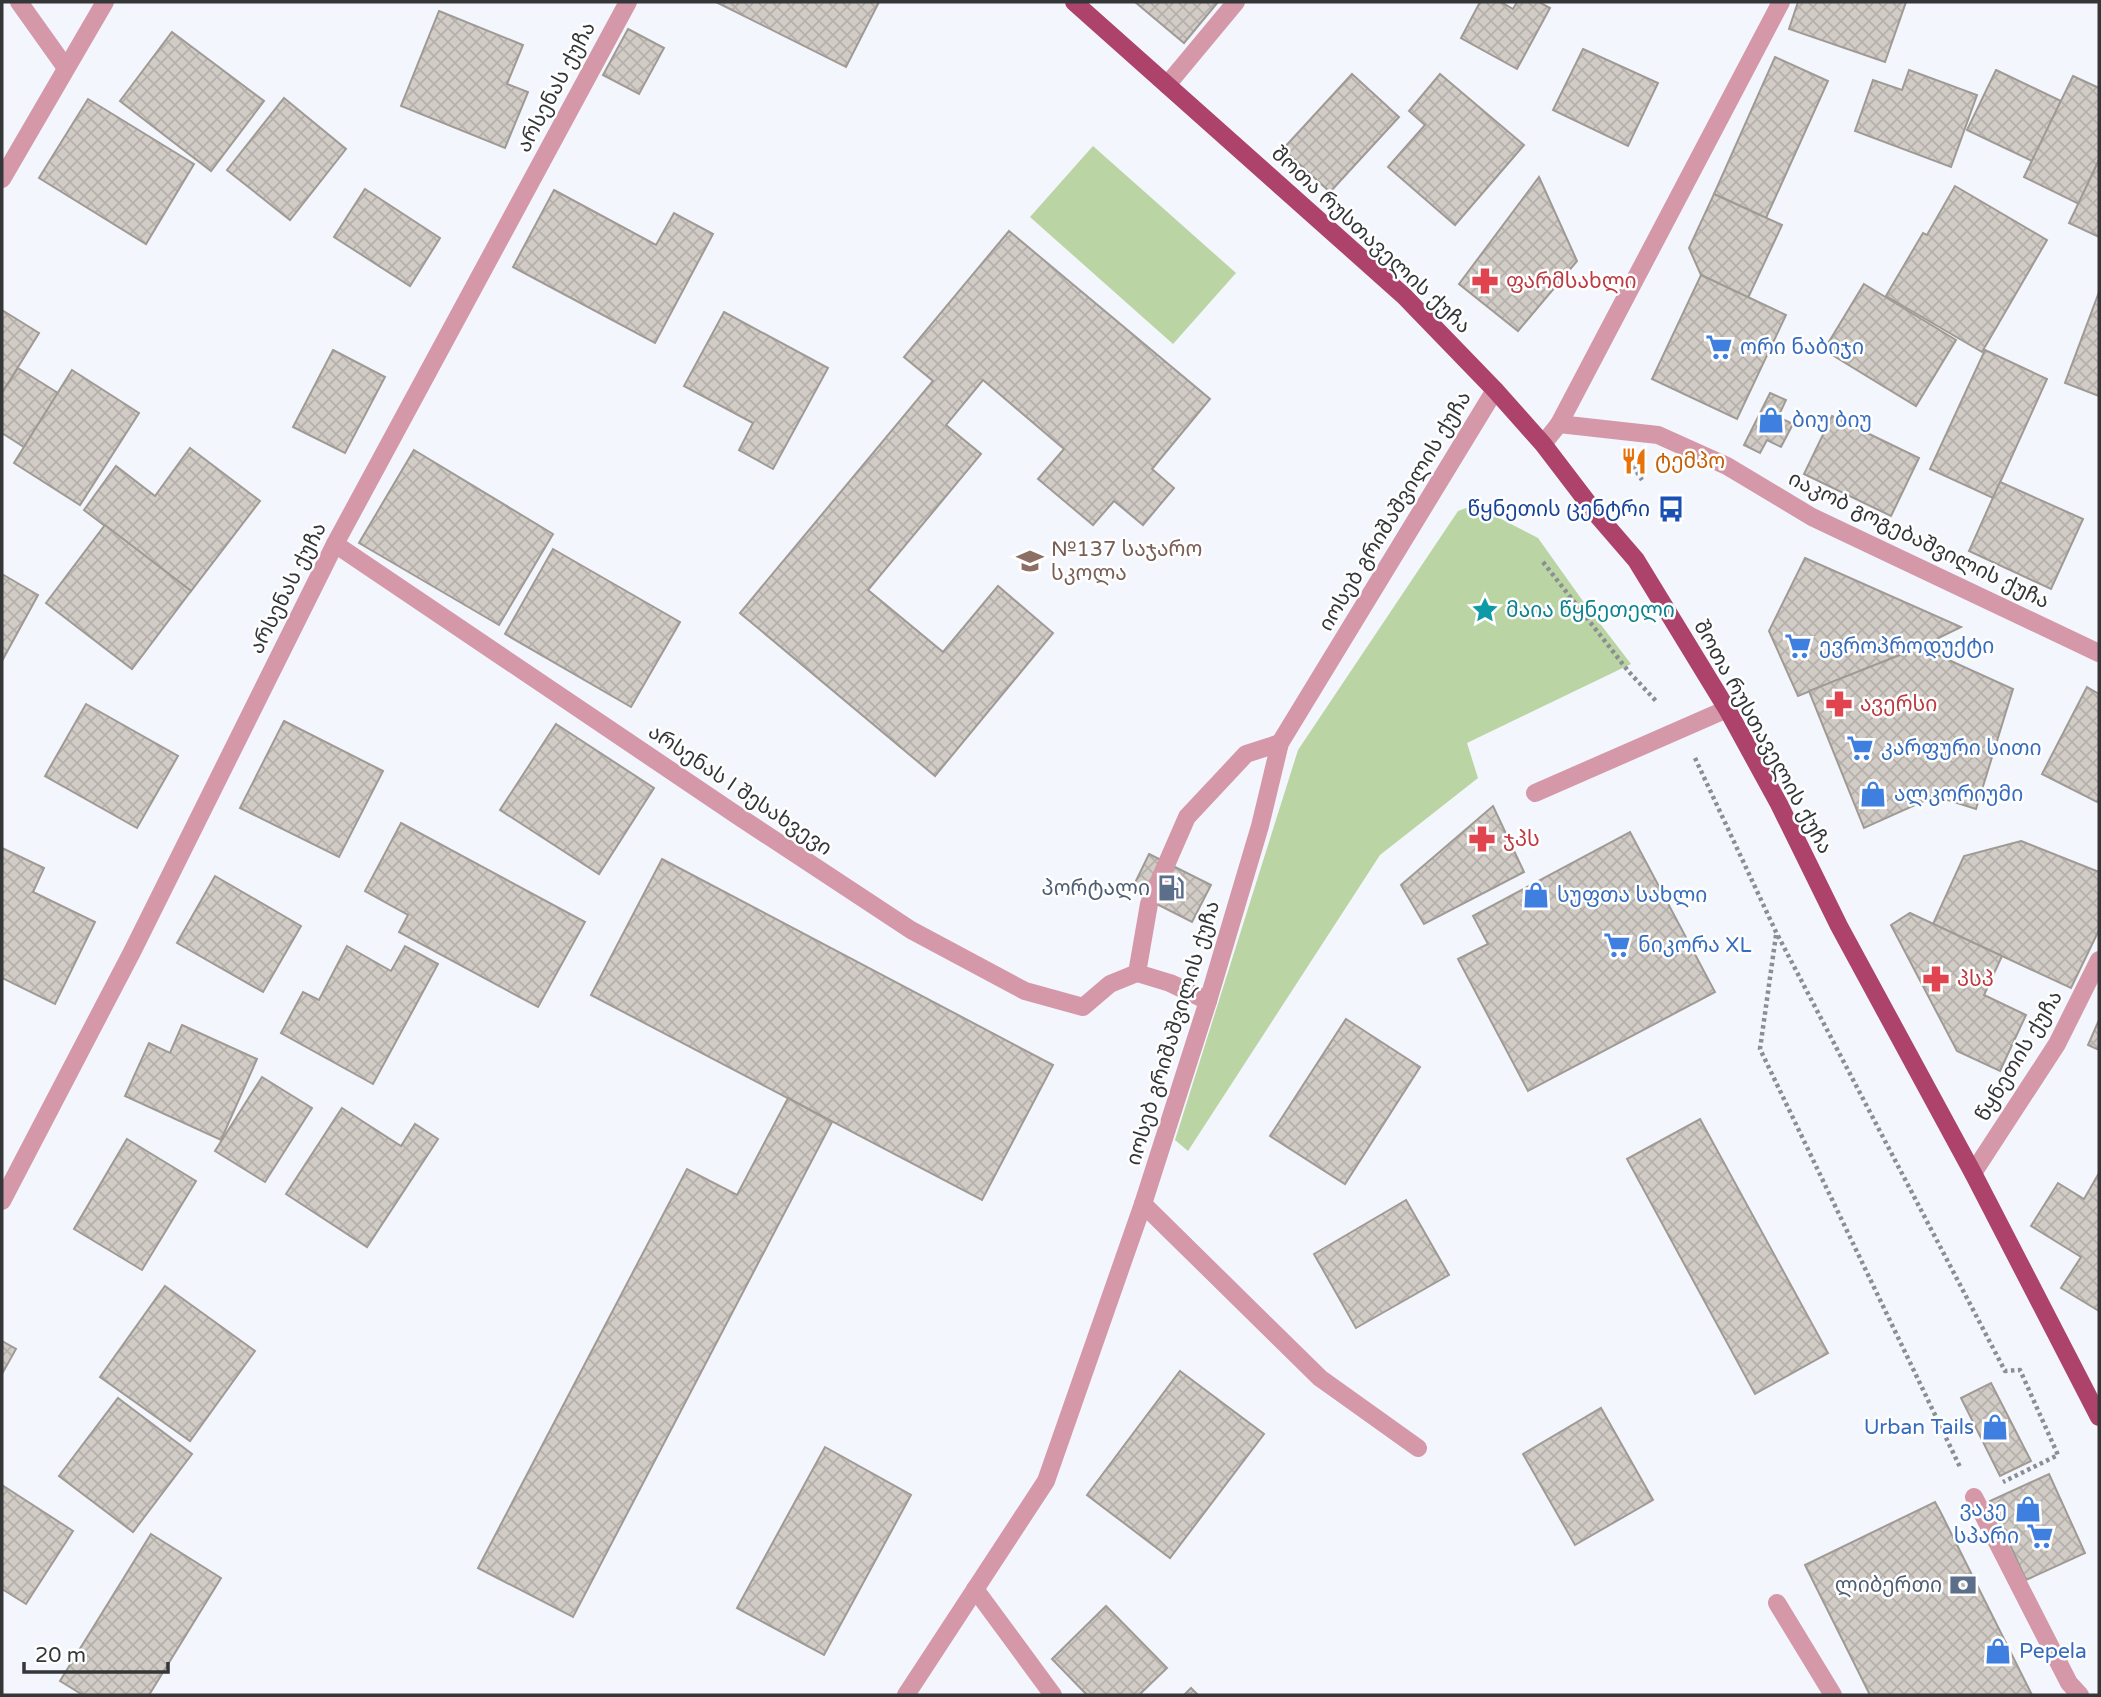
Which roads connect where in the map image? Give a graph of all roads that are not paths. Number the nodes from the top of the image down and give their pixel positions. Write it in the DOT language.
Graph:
graph roads {
  1 [pos="19,2"];
  2 [pos="105,2"];
  3 [pos="628,2"];
  4 [pos="1074,2"];
  5 [pos="1236,2"];
  6 [pos="1780,2"];
  7 [pos="66,68"];
  8 [pos="1167,85"];
  9 [pos="2,179"];
  10 [pos="1495,390"];
  11 [pos="1559,424"];
  12 [pos="1543,444"];
  13 [pos="335,544"];
  14 [pos="2099,653"];
  15 [pos="1727,709"];
  16 [pos="1280,743"];
  17 [pos="1535,793"];
  18 [pos="2099,960"];
  19 [pos="1137,973"];
  20 [pos="1208,1001"];
  21 [pos="1973,1173"];
  22 [pos="2,1201"];
  23 [pos="1143,1204"];
  24 [pos="2099,1416"];
  25 [pos="1418,1448"];
  26 [pos="1974,1497"];
  27 [pos="975,1589"];
  28 [pos="1777,1604"];
  29 [pos="906,1695"];
  30 [pos="1053,1695"];
  31 [pos="1833,1695"];
  32 [pos="2080,1695"];
  1 -- 7 [label="street"];
  2 -- 7 [label="street"];
  3 -- 13 [label="street, არსენას ქუჩა"];
  4 -- 8 [label="main road, შოთა რუსთაველის ქუჩა"];
  5 -- 8 [label="street"];
  6 -- 11 [label="street"];
  7 -- 9 [label="street"];
  8 -- 10 [label="main road, შოთა რუსთაველის ქუჩა"];
  10 -- 12 [label="main road, შოთა რუსთაველის ქუჩა"];
  10 -- 16 [label="street, იოსებ გრიშაშვილის ქუჩა"];
  11 -- 12 [label="street"];
  11 -- 14 [label="street, იაკობ გოგებაშვილის ქუჩა"];
  12 -- 15 [label="main road, შოთა რუსთაველის ქუჩა"];
  13 -- 19 [label="street, არსენას I შესახვევი"];
  13 -- 22 [label="street, არსენას ქუჩა"];
  15 -- 17 [label="street"];
  15 -- 21 [label="main road, შოთა რუსთაველის ქუჩა"];
  16 -- 19 [label="street"];
  16 -- 20 [label="street, იოსებ გრიშაშვილის ქუჩა"];
  18 -- 21 [label="street, წყნეთის ქუჩა"];
  19 -- 20 [label="street"];
  20 -- 23 [label="street, იოსებ გრიშაშვილის ქუჩა"];
  21 -- 24 [label="main road, შოთა რუსთაველის ქუჩა"];
  23 -- 25 [label="street"];
  23 -- 27 [label="street, იოსებ გრიშაშვილის ქუჩა"];
  26 -- 32 [label="street"];
  27 -- 29 [label="street, იოსებ გრიშაშვილის ქუჩა"];
  27 -- 30 [label="street"];
  28 -- 31 [label="street"];
}
